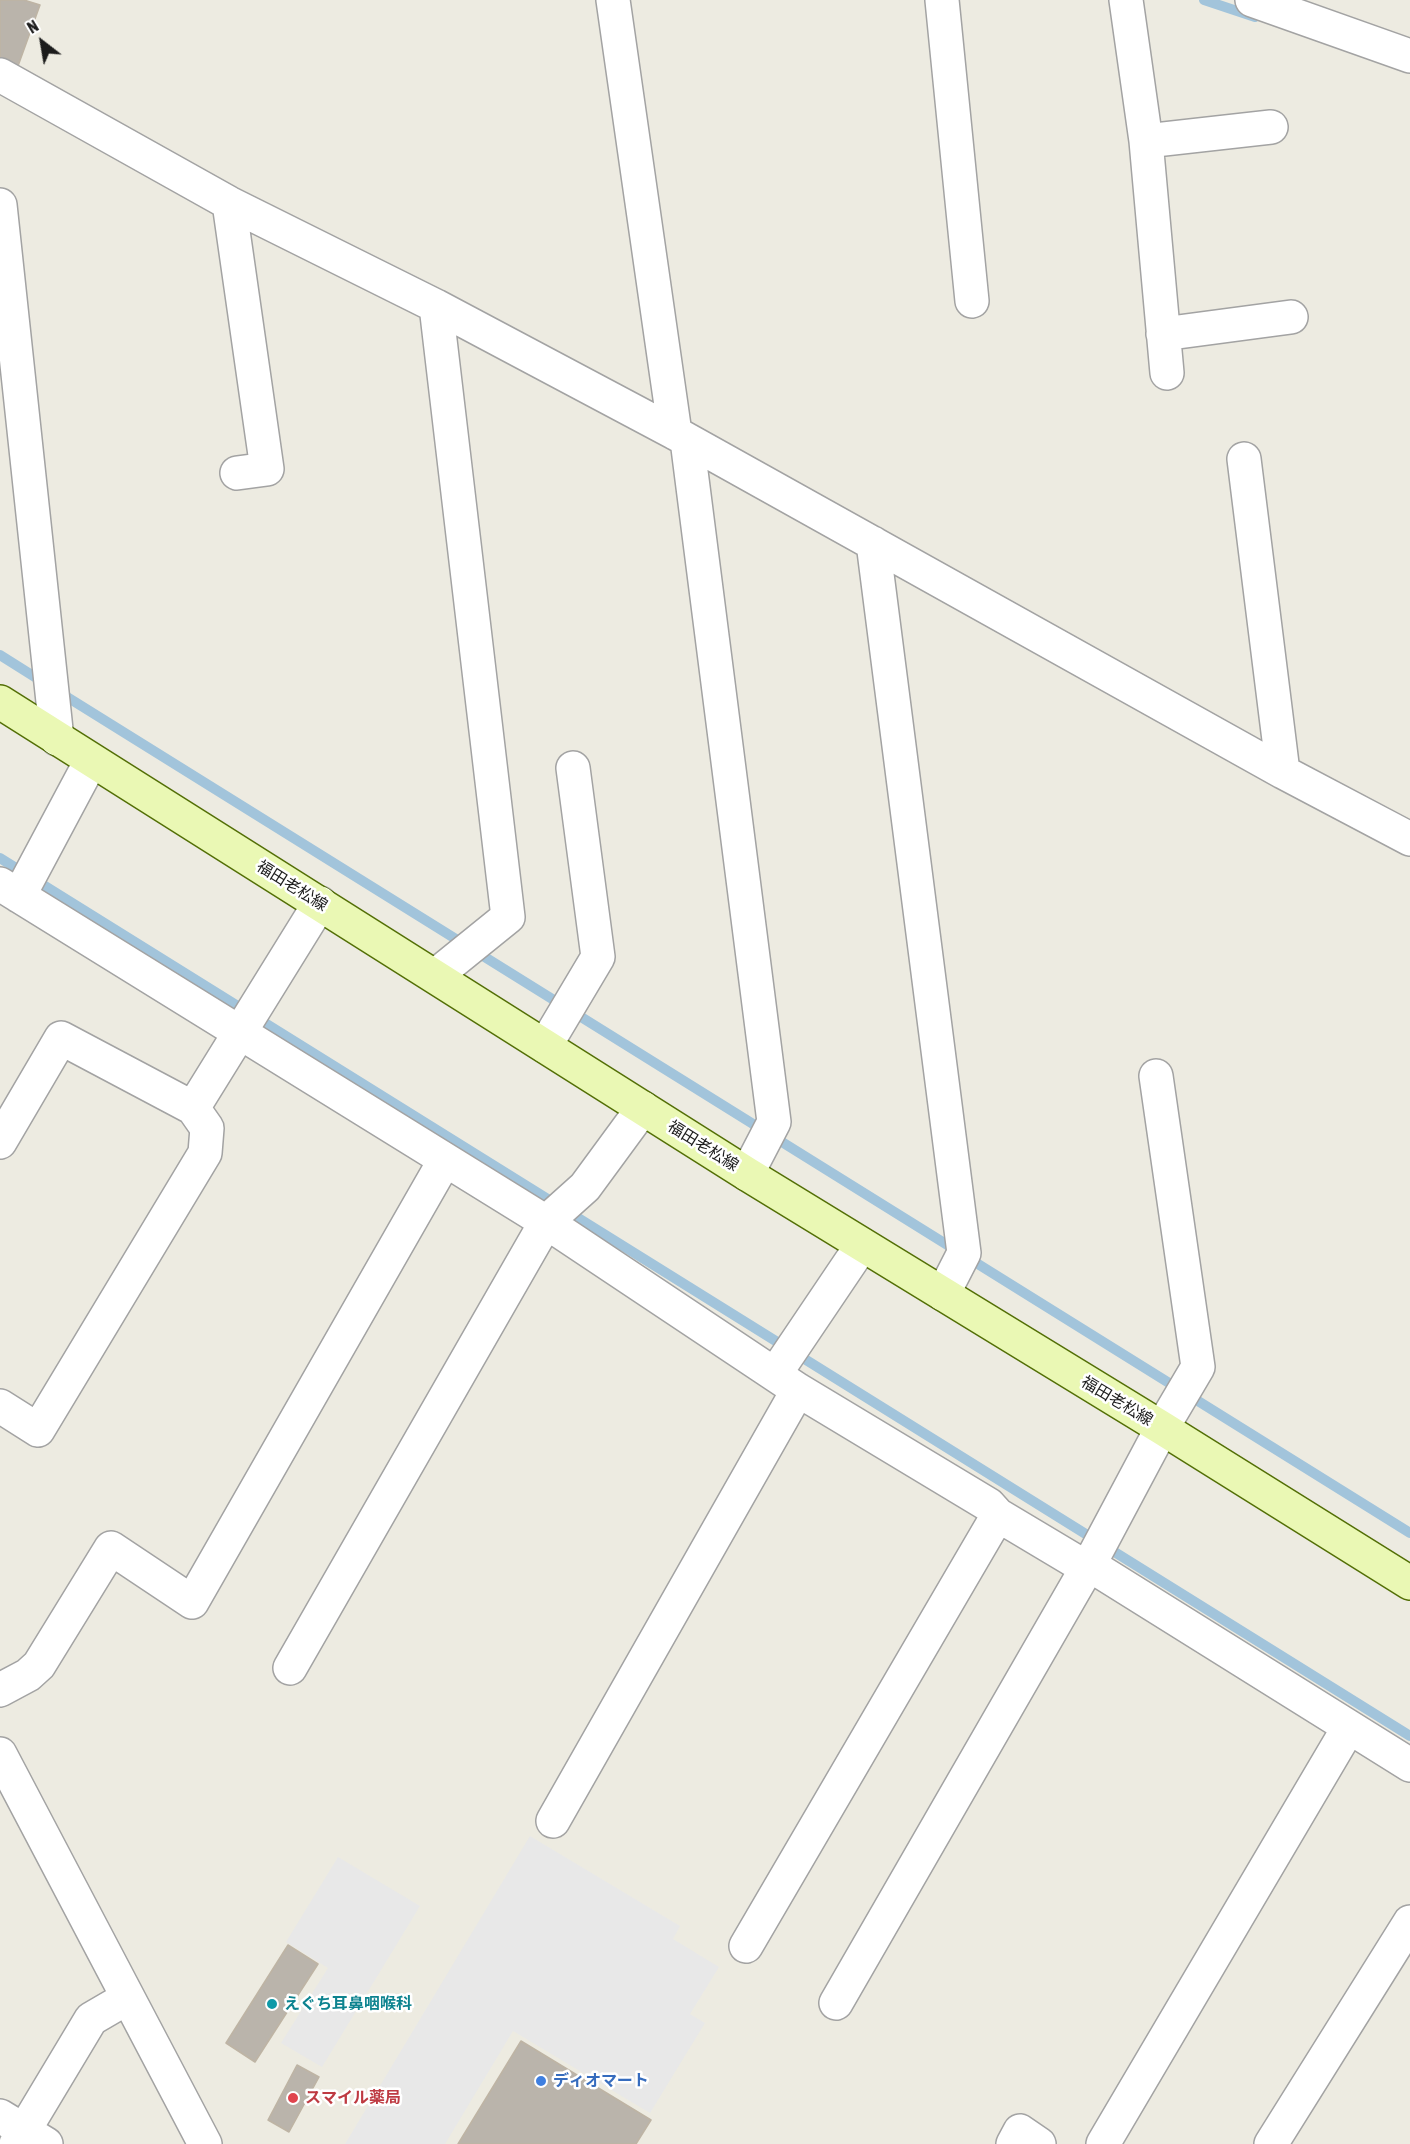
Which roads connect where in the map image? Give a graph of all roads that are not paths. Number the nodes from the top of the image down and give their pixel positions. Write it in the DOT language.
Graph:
graph roads {
  1 [pos="613,0"];
  2 [pos="942,0"];
  3 [pos="1126,0"];
  4 [pos="1252,0"];
  5 [pos="1410,56"];
  6 [pos="0,75"];
  7 [pos="1271,127"];
  8 [pos="1146,141"];
  9 [pos="229,203"];
  10 [pos="0,206"];
  11 [pos="972,301"];
  12 [pos="436,306"];
  13 [pos="1291,317"];
  14 [pos="1163,334"];
  15 [pos="1167,373"];
  16 [pos="681,436"];
  17 [pos="1244,459"];
  18 [pos="237,473"];
  19 [pos="873,543"];
  20 [pos="0,702"];
  21 [pos="57,739"];
  22 [pos="1280,759"];
  23 [pos="91,761"];
  24 [pos="573,768"];
  25 [pos="1410,839"];
  26 [pos="20,883"];
  27 [pos="320,903"];
  28 [pos="435,976"];
  29 [pos="247,1020"];
  30 [pos="545,1046"];
  31 [pos="1156,1076"];
  32 [pos="193,1108"];
  33 [pos="643,1108"];
  34 [pos="0,1142"];
  35 [pos="445,1160"];
  36 [pos="747,1174"];
  37 [pos="557,1212"];
  38 [pos="862,1245"];
  39 [pos="943,1294"];
  40 [pos="788,1367"];
  41 [pos="0,1406"];
  42 [pos="1162,1428"];
  43 [pos="998,1515"];
  44 [pos="1096,1550"];
  45 [pos="1410,1583"];
  46 [pos="290,1668"];
  47 [pos="0,1690"];
  48 [pos="1349,1727"];
  49 [pos="0,1754"];
  50 [pos="1410,1765"];
  51 [pos="553,1821"];
  52 [pos="1410,1922"];
  53 [pos="746,1946"];
  54 [pos="127,1998"];
  55 [pos="836,2003"];
  56 [pos="22,2134"];
  57 [pos="205,2144"];
  58 [pos="1013,2144"];
  59 [pos="1039,2144"];
  60 [pos="1103,2144"];
  61 [pos="1271,2144"];
  1 -- 16 [label="street"];
  2 -- 11 [label="street"];
  3 -- 8 [label="street"];
  4 -- 5 [label="street"];
  6 -- 9 [label="street"];
  7 -- 8 [label="street"];
  8 -- 14 [label="street"];
  9 -- 12 [label="street"];
  9 -- 18 [label="street"];
  10 -- 21 [label="street"];
  12 -- 16 [label="street"];
  12 -- 28 [label="street"];
  13 -- 14 [label="street"];
  14 -- 15 [label="street"];
  16 -- 19 [label="street"];
  16 -- 36 [label="street"];
  17 -- 22 [label="street"];
  19 -- 22 [label="street"];
  19 -- 39 [label="street"];
  20 -- 21 [label="main road, 福田老松線"];
  21 -- 23 [label="main road, 福田老松線"];
  22 -- 25 [label="street"];
  23 -- 26 [label="street"];
  23 -- 27 [label="main road, 福田老松線"];
  24 -- 30 [label="street"];
  26 -- 29 [label="street"];
  27 -- 28 [label="main road, 福田老松線"];
  27 -- 29 [label="street"];
  28 -- 30 [label="main road, 福田老松線"];
  29 -- 32 [label="street"];
  29 -- 35 [label="street"];
  30 -- 33 [label="main road, 福田老松線"];
  31 -- 42 [label="street"];
  32 -- 34 [label="street"];
  32 -- 41 [label="street"];
  33 -- 36 [label="main road, 福田老松線"];
  33 -- 37 [label="street"];
  35 -- 37 [label="street"];
  35 -- 47 [label="street"];
  36 -- 38 [label="main road, 福田老松線"];
  37 -- 40 [label="street"];
  37 -- 46 [label="street"];
  38 -- 39 [label="main road, 福田老松線"];
  38 -- 40 [label="street"];
  39 -- 42 [label="main road, 福田老松線"];
  40 -- 43 [label="street"];
  40 -- 51 [label="street"];
  42 -- 44 [label="street"];
  42 -- 45 [label="main road, 福田老松線"];
  43 -- 44 [label="street"];
  43 -- 53 [label="street"];
  44 -- 48 [label="street"];
  44 -- 55 [label="street"];
  48 -- 50 [label="street"];
  48 -- 60 [label="street"];
  49 -- 54 [label="street"];
  52 -- 61 [label="street"];
  54 -- 56 [label="street"];
  54 -- 57 [label="street"];
  58 -- 59 [label="street"];
}
